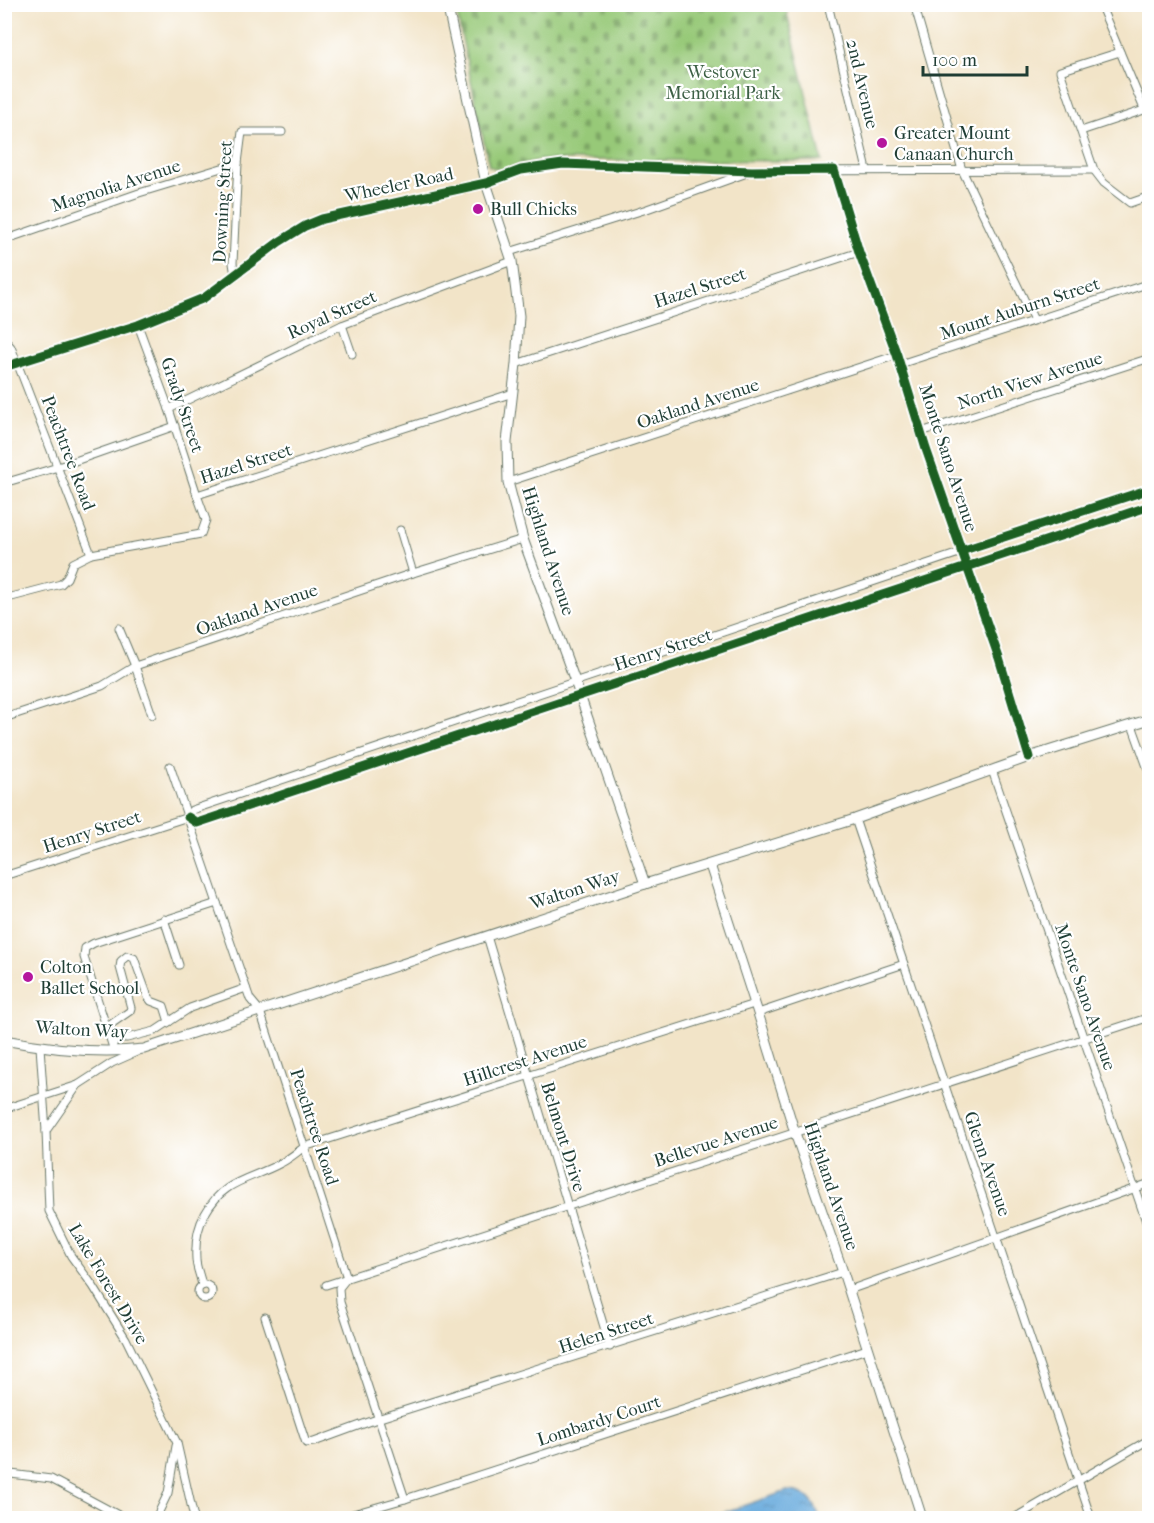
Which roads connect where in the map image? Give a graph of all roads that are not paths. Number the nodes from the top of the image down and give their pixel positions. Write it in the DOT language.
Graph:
graph roads {
  1 [pos="447,4"];
  2 [pos="828,4"];
  3 [pos="914,4"];
  4 [pos="1100,4"];
  5 [pos="1120,52"];
  6 [pos="1146,108"];
  7 [pos="4,121"];
  8 [pos="4,129"];
  9 [pos="1082,131"];
  10 [pos="282,132"];
  11 [pos="238,163"];
  12 [pos="834,170"];
  13 [pos="867,170"];
  14 [pos="962,170"];
  15 [pos="1094,170"];
  16 [pos="752,171"];
  17 [pos="486,183"];
  18 [pos="1149,196"];
  19 [pos="4,240"];
  20 [pos="859,252"];
  21 [pos="511,257"];
  22 [pos="235,276"];
  23 [pos="1149,283"];
  24 [pos="1034,320"];
  25 [pos="138,325"];
  26 [pos="342,325"];
  27 [pos="4,339"];
  28 [pos="352,354"];
  29 [pos="897,355"];
  30 [pos="1149,358"];
  31 [pos="17,363"];
  32 [pos="516,364"];
  33 [pos="900,364"];
  34 [pos="4,367"];
  35 [pos="513,393"];
  36 [pos="169,409"];
  37 [pos="175,426"];
  38 [pos="921,432"];
  39 [pos="58,467"];
  40 [pos="508,482"];
  41 [pos="4,483"];
  42 [pos="1149,489"];
  43 [pos="197,495"];
  44 [pos="1125,497"];
  45 [pos="1149,506"];
  46 [pos="1130,513"];
  47 [pos="400,530"];
  48 [pos="524,539"];
  49 [pos="961,552"];
  50 [pos="91,554"];
  51 [pos="967,568"];
  52 [pos="414,573"];
  53 [pos="866,583"];
  54 [pos="4,599"];
  55 [pos="871,599"];
  56 [pos="782,611"];
  57 [pos="788,627"];
  58 [pos="119,628"];
  59 [pos="712,634"];
  60 [pos="718,649"];
  61 [pos="135,666"];
  62 [pos="575,681"];
  63 [pos="580,695"];
  64 [pos="152,715"];
  65 [pos="4,718"];
  66 [pos="1149,719"];
  67 [pos="1132,724"];
  68 [pos="427,732"];
  69 [pos="431,744"];
  70 [pos="1029,757"];
  71 [pos="170,766"];
  72 [pos="992,770"];
  73 [pos="1149,775"];
  74 [pos="276,782"];
  75 [pos="280,795"];
  76 [pos="188,817"];
  77 [pos="855,819"];
  78 [pos="710,865"];
  79 [pos="4,876"];
  80 [pos="645,884"];
  81 [pos="217,903"];
  82 [pos="164,919"];
  83 [pos="487,936"];
  84 [pos="904,964"];
  85 [pos="179,965"];
  86 [pos="246,987"];
  87 [pos="756,1008"];
  88 [pos="260,1011"];
  89 [pos="1149,1017"];
  90 [pos="169,1022"];
  91 [pos="107,1027"];
  92 [pos="1084,1039"];
  93 [pos="4,1040"];
  94 [pos="40,1047"];
  95 [pos="114,1048"];
  96 [pos="144,1049"];
  97 [pos="529,1076"];
  98 [pos="81,1083"];
  99 [pos="944,1084"];
  100 [pos="42,1097"];
  101 [pos="4,1109"];
  102 [pos="46,1131"];
  103 [pos="795,1132"];
  104 [pos="304,1148"];
  105 [pos="1149,1183"];
  106 [pos="1134,1189"];
  107 [pos="568,1206"];
  108 [pos="1149,1233"];
  109 [pos="996,1237"];
  110 [pos="843,1272"];
  111 [pos="347,1278"];
  112 [pos="326,1285"];
  113 [pos="202,1286"];
  114 [pos="849,1290"];
  115 [pos="265,1317"];
  116 [pos="610,1347"];
  117 [pos="867,1349"];
  118 [pos="377,1419"];
  119 [pos="1149,1440"];
  120 [pos="177,1443"];
  121 [pos="4,1475"];
  122 [pos="1078,1481"];
  123 [pos="405,1499"];
  124 [pos="124,1518"];
  125 [pos="156,1518"];
  126 [pos="194,1518"];
  127 [pos="339,1518"];
  128 [pos="922,1518"];
  129 [pos="1014,1518"];
  130 [pos="1091,1518"];
  1 -- 17 [label="main road, Highland Avenue"];
  2 -- 13 [label="street, 2nd Avenue"];
  3 -- 14 [label="street"];
  4 -- 5 [label="street"];
  5 -- 6 [label="street"];
  5 -- 9 [label="street"];
  6 -- 9 [label="street"];
  7 -- 8 [label="street"];
  9 -- 15 [label="street"];
  10 -- 11 [label="street, Downing Street"];
  11 -- 19 [label="street, Magnolia Avenue"];
  11 -- 22 [label="street, Downing Street"];
  12 -- 13 [label="street, Wheeler Road"];
  12 -- 16 [label="street, Wheeler Road"];
  12 -- 20 [label="street, Monte Sano Avenue"];
  13 -- 14 [label="street, Wheeler Road"];
  14 -- 15 [label="street, Wheeler Road"];
  14 -- 24 [label="street"];
  15 -- 18 [label="street"];
  16 -- 17 [label="street, Wheeler Road"];
  16 -- 21 [label="street, Royal Street"];
  17 -- 21 [label="main road, Highland Avenue"];
  17 -- 22 [label="street, Wheeler Road"];
  20 -- 29 [label="street, Monte Sano Avenue"];
  20 -- 32 [label="street, Hazel Street"];
  21 -- 26 [label="street, Royal Street"];
  21 -- 32 [label="main road, Highland Avenue"];
  22 -- 25 [label="street, Wheeler Road"];
  23 -- 24 [label="street, Mount Auburn Street"];
  24 -- 33 [label="street, Mount Auburn Street"];
  25 -- 31 [label="street, Wheeler Road"];
  25 -- 36 [label="street, Grady Street"];
  26 -- 28 [label="street"];
  26 -- 36 [label="street, Royal Street"];
  27 -- 31 [label="street, Peachtree Road"];
  29 -- 33 [label="street, Monte Sano Avenue"];
  29 -- 40 [label="street, Oakland Avenue"];
  30 -- 38 [label="street, North View Avenue"];
  31 -- 34 [label="street, Wheeler Road"];
  31 -- 39 [label="street, Peachtree Road"];
  32 -- 35 [label="main road, Highland Avenue"];
  33 -- 38 [label="street, Monte Sano Avenue"];
  35 -- 40 [label="main road, Highland Avenue"];
  35 -- 43 [label="street, Hazel Street"];
  36 -- 37 [label="street, Grady Street"];
  37 -- 39 [label="street"];
  37 -- 43 [label="street, Grady Street"];
  38 -- 49 [label="street, Monte Sano Avenue"];
  39 -- 41 [label="street"];
  39 -- 50 [label="street, Peachtree Road"];
  40 -- 48 [label="main road, Highland Avenue"];
  42 -- 44 [label="street, Henry Street"];
  43 -- 50 [label="street, Hazel Street"];
  44 -- 46 [label="street"];
  44 -- 49 [label="street, Henry Street"];
  45 -- 46 [label="street, Henry Street"];
  46 -- 51 [label="street, Henry Street"];
  47 -- 52 [label="street"];
  48 -- 52 [label="street, Oakland Avenue"];
  48 -- 62 [label="main road, Highland Avenue"];
  49 -- 51 [label="street, Monte Sano Avenue"];
  49 -- 53 [label="street, Henry Street"];
  50 -- 54 [label="street, Hazel Street"];
  51 -- 55 [label="street, Henry Street"];
  51 -- 70 [label="street, Monte Sano Avenue"];
  52 -- 61 [label="street, Oakland Avenue"];
  53 -- 55 [label="street"];
  53 -- 56 [label="street, Henry Street"];
  55 -- 57 [label="street, Henry Street"];
  56 -- 57 [label="street"];
  56 -- 59 [label="street, Henry Street"];
  57 -- 60 [label="street, Henry Street"];
  58 -- 61 [label="street"];
  59 -- 60 [label="street, Henry Street"];
  59 -- 62 [label="street, Henry Street"];
  60 -- 63 [label="street, Henry Street"];
  61 -- 64 [label="street"];
  61 -- 65 [label="street, Oakland Avenue"];
  62 -- 63 [label="main road, Highland Avenue"];
  62 -- 68 [label="street, Henry Street"];
  63 -- 69 [label="street, Henry Street"];
  63 -- 80 [label="main road, Highland Avenue"];
  66 -- 67 [label="main road, Walton Way"];
  67 -- 70 [label="main road, Walton Way"];
  67 -- 73 [label="street"];
  68 -- 69 [label="street"];
  68 -- 74 [label="street, Henry Street"];
  69 -- 75 [label="street, Henry Street"];
  70 -- 72 [label="main road, Walton Way"];
  71 -- 76 [label="street, Peachtree Road"];
  72 -- 77 [label="main road, Walton Way"];
  72 -- 92 [label="street, Monte Sano Avenue"];
  74 -- 75 [label="street"];
  74 -- 76 [label="street, Henry Street"];
  75 -- 76 [label="street, Henry Street"];
  76 -- 79 [label="street, Henry Street"];
  76 -- 81 [label="street, Peachtree Road"];
  77 -- 78 [label="main road, Walton Way"];
  77 -- 84 [label="street, Glenn Avenue"];
  78 -- 80 [label="main road, Walton Way"];
  78 -- 87 [label="main road, Highland Avenue"];
  80 -- 83 [label="main road, Walton Way"];
  81 -- 82 [label="street"];
  81 -- 86 [label="street, Peachtree Road"];
  82 -- 85 [label="street"];
  82 -- 91 [label="street"];
  83 -- 88 [label="main road, Walton Way"];
  83 -- 97 [label="street, Belmont Drive"];
  84 -- 87 [label="street, Hillcrest Avenue"];
  84 -- 99 [label="street, Glenn Avenue"];
  86 -- 88 [label="street, Peachtree Road"];
  86 -- 90 [label="street"];
  87 -- 97 [label="street, Hillcrest Avenue"];
  87 -- 103 [label="main road, Highland Avenue"];
  88 -- 96 [label="main road, Walton Way"];
  88 -- 104 [label="street, Peachtree Road"];
  89 -- 92 [label="street, Bellevue Avenue"];
  90 -- 91 [label="street"];
  90 -- 95 [label="street"];
  91 -- 95 [label="street"];
  92 -- 99 [label="street, Bellevue Avenue"];
  92 -- 106 [label="street, Monte Sano Avenue"];
  93 -- 94 [label="main road, Walton Way"];
  94 -- 95 [label="main road, Walton Way"];
  94 -- 100 [label="street, Lake Forest Drive"];
  95 -- 96 [label="main road, Walton Way"];
  96 -- 98 [label="street"];
  97 -- 104 [label="street, Hillcrest Avenue"];
  97 -- 107 [label="street, Belmont Drive"];
  98 -- 100 [label="street"];
  98 -- 102 [label="street"];
  99 -- 103 [label="street, Bellevue Avenue"];
  99 -- 109 [label="street, Glenn Avenue"];
  100 -- 101 [label="street"];
  100 -- 102 [label="street, Lake Forest Drive"];
  102 -- 120 [label="street, Lake Forest Drive"];
  103 -- 107 [label="street, Bellevue Avenue"];
  103 -- 110 [label="main road, Highland Avenue"];
  104 -- 111 [label="street, Peachtree Road"];
  104 -- 113 [label="street, Hillcrest Avenue"];
  105 -- 106 [label="street"];
  106 -- 108 [label="street, Monte Sano Avenue"];
  106 -- 109 [label="street"];
  107 -- 111 [label="street, Bellevue Avenue"];
  107 -- 116 [label="street, Belmont Drive"];
  109 -- 114 [label="street"];
  109 -- 122 [label="street, Glenn Avenue"];
  110 -- 114 [label="main road, Highland Avenue"];
  110 -- 116 [label="street, Helen Street"];
  111 -- 112 [label="street, Bellevue Avenue"];
  111 -- 118 [label="street"];
  114 -- 117 [label="main road, Highland Avenue"];
  115 -- 118 [label="street, Helen Street"];
  116 -- 118 [label="street, Helen Street"];
  117 -- 123 [label="street, Lombardy Court"];
  117 -- 128 [label="main road, Highland Avenue"];
  118 -- 123 [label="street"];
  119 -- 122 [label="street"];
  120 -- 125 [label="street"];
  120 -- 126 [label="street, Lake Forest Drive"];
  121 -- 124 [label="street"];
  122 -- 129 [label="street"];
  122 -- 130 [label="street, Glenn Avenue"];
  123 -- 127 [label="street, Lombardy Court"];
}
